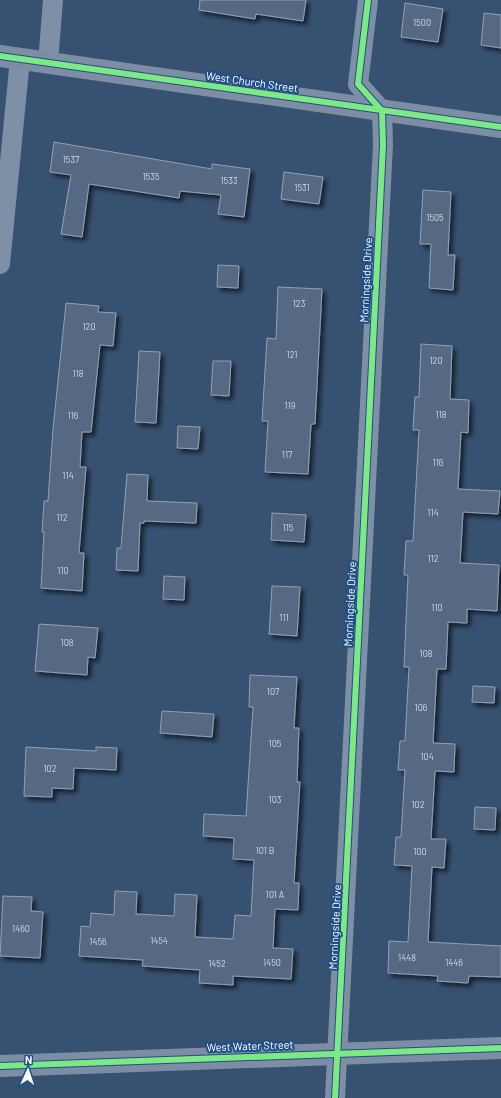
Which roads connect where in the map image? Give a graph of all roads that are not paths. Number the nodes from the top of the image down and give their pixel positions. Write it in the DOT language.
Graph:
graph roads {
  1 [pos="53,0"];
  2 [pos="368,0"];
  3 [pos="10,58"];
  4 [pos="48,62"];
  5 [pos="382,111"];
  6 [pos="501,127"];
  7 [pos="0,264"];
  8 [pos="501,1048"];
  9 [pos="338,1053"];
  10 [pos="0,1066"];
  11 [pos="335,1098"];
  1 -- 4 [label="street"];
  2 -- 5 [label="street"];
  3 -- 4 [label="main road, West Church Street"];
  3 -- 7 [label="street"];
  4 -- 5 [label="main road, West Church Street"];
  5 -- 6 [label="main road, West Church Street"];
  5 -- 9 [label="street, Morningside Drive"];
  8 -- 9 [label="main road, West Water Street"];
  9 -- 10 [label="main road, West Water Street"];
  9 -- 11 [label="street, Morningside Drive"];
}
